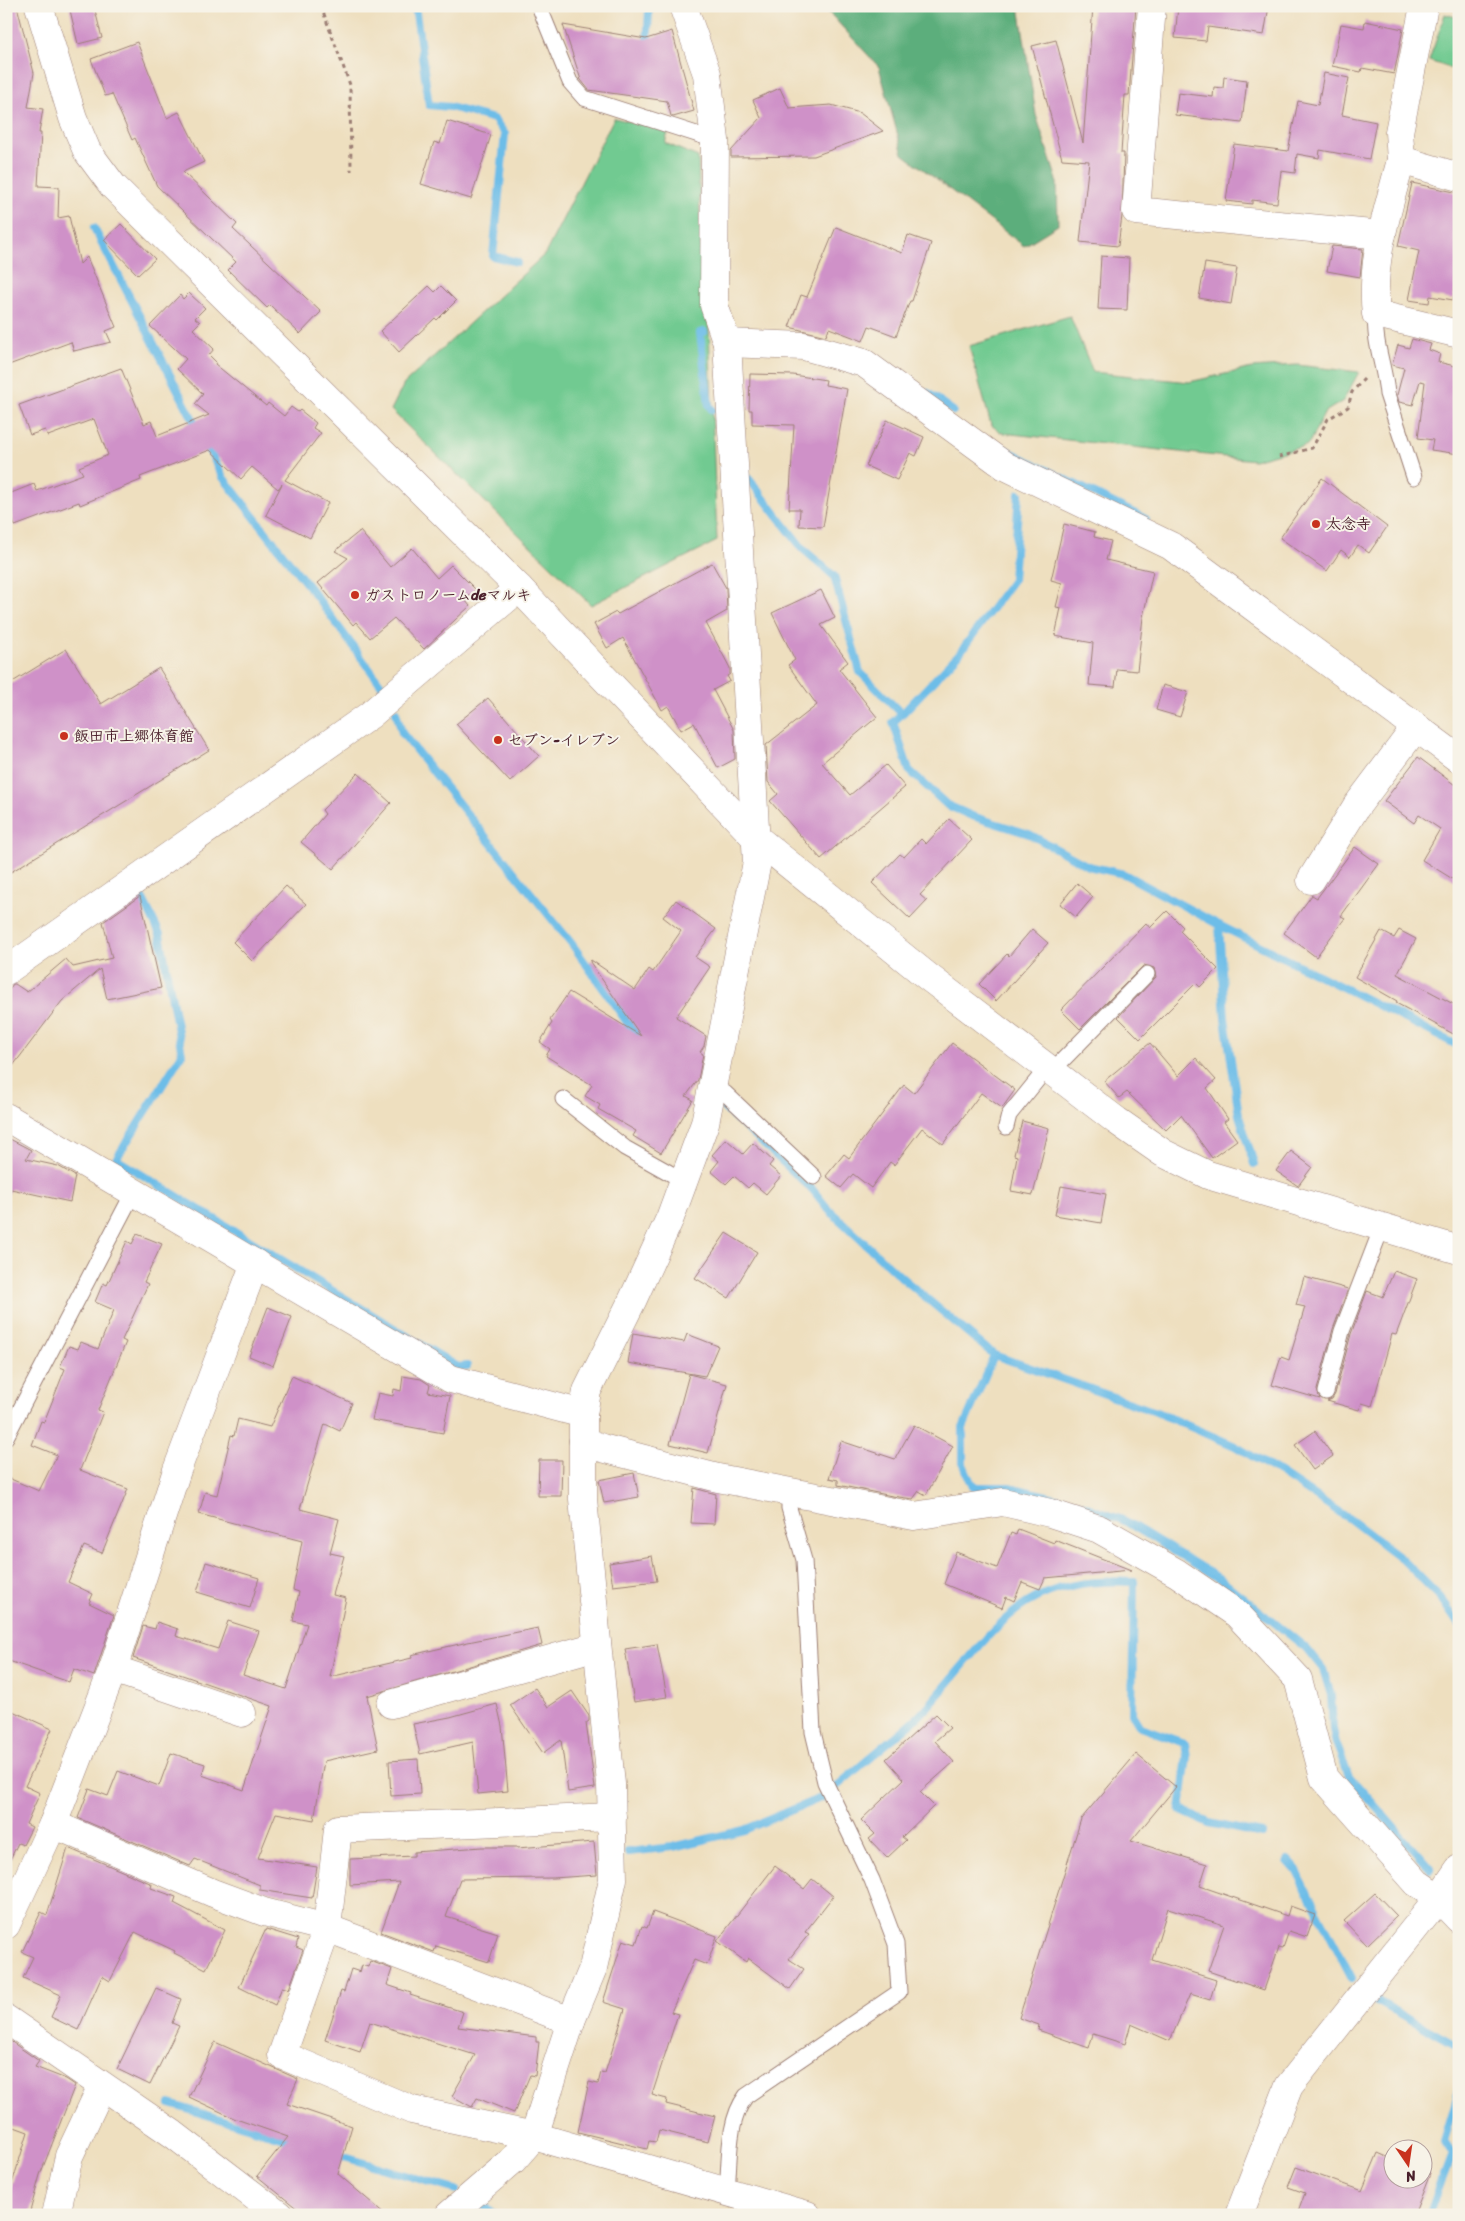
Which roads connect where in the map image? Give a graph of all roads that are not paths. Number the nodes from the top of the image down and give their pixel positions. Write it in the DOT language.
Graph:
graph roads {
  1 [pos="39,6"];
  2 [pos="539,6"];
  3 [pos="683,6"];
  4 [pos="1152,6"];
  5 [pos="1424,6"];
  6 [pos="715,140"];
  7 [pos="1401,160"];
  8 [pos="1459,177"];
  9 [pos="1382,236"];
  10 [pos="1376,314"];
  11 [pos="1459,334"];
  12 [pos="727,343"];
  13 [pos="1414,477"];
  14 [pos="519,588"];
  15 [pos="1416,727"];
  16 [pos="1459,759"];
  17 [pos="755,837"];
  18 [pos="1312,880"];
  19 [pos="6,971"];
  20 [pos="1147,974"];
  21 [pos="1050,1069"];
  22 [pos="713,1085"];
  23 [pos="563,1099"];
  24 [pos="6,1117"];
  25 [pos="1006,1127"];
  26 [pos="814,1177"];
  27 [pos="684,1181"];
  28 [pos="134,1191"];
  29 [pos="1382,1227"];
  30 [pos="1459,1250"];
  31 [pos="255,1263"];
  32 [pos="1326,1392"];
  33 [pos="583,1414"];
  34 [pos="6,1437"];
  35 [pos="583,1441"];
  36 [pos="789,1492"];
  37 [pos="597,1646"];
  38 [pos="113,1669"];
  39 [pos="391,1704"];
  40 [pos="242,1714"];
  41 [pos="612,1816"];
  42 [pos="53,1824"];
  43 [pos="1459,1869"];
  44 [pos="1439,1898"];
  45 [pos="1459,1919"];
  46 [pos="6,1925"];
  47 [pos="327,1928"];
  48 [pos="6,2019"];
  49 [pos="571,2021"];
  50 [pos="102,2086"];
  51 [pos="534,2136"];
  52 [pos="727,2191"];
  53 [pos="56,2215"];
  54 [pos="279,2215"];
  55 [pos="450,2215"];
  56 [pos="807,2215"];
  57 [pos="1239,2215"];
  1 -- 14 [label="street"];
  2 -- 6 [label="lane"];
  3 -- 6 [label="street"];
  4 -- 9 [label="street"];
  5 -- 7 [label="street"];
  6 -- 12 [label="street"];
  7 -- 8 [label="street"];
  7 -- 9 [label="street"];
  9 -- 10 [label="street"];
  10 -- 11 [label="street"];
  10 -- 13 [label="lane"];
  12 -- 15 [label="street"];
  12 -- 17 [label="street"];
  14 -- 17 [label="street"];
  14 -- 19 [label="street"];
  15 -- 16 [label="street"];
  15 -- 18 [label="street"];
  17 -- 21 [label="street"];
  17 -- 22 [label="street"];
  20 -- 21 [label="lane"];
  21 -- 25 [label="lane"];
  21 -- 29 [label="street"];
  22 -- 26 [label="lane"];
  22 -- 27 [label="street"];
  23 -- 27 [label="lane"];
  24 -- 28 [label="street"];
  27 -- 33 [label="street"];
  28 -- 31 [label="street"];
  28 -- 34 [label="lane"];
  29 -- 30 [label="street"];
  29 -- 32 [label="lane"];
  31 -- 33 [label="street"];
  31 -- 38 [label="street"];
  33 -- 35 [label="street"];
  35 -- 36 [label="street"];
  35 -- 37 [label="street"];
  36 -- 44 [label="street"];
  36 -- 52 [label="lane"];
  37 -- 39 [label="street"];
  37 -- 41 [label="street"];
  38 -- 40 [label="street"];
  38 -- 42 [label="street"];
  41 -- 47 [label="street"];
  41 -- 49 [label="street"];
  42 -- 46 [label="street"];
  42 -- 47 [label="street"];
  43 -- 44 [label="street"];
  44 -- 45 [label="street"];
  44 -- 57 [label="street"];
  47 -- 49 [label="street"];
  47 -- 51 [label="street"];
  48 -- 50 [label="street"];
  49 -- 51 [label="street"];
  50 -- 53 [label="street"];
  50 -- 54 [label="street"];
  51 -- 52 [label="street"];
  51 -- 55 [label="street"];
  52 -- 56 [label="street"];
}
